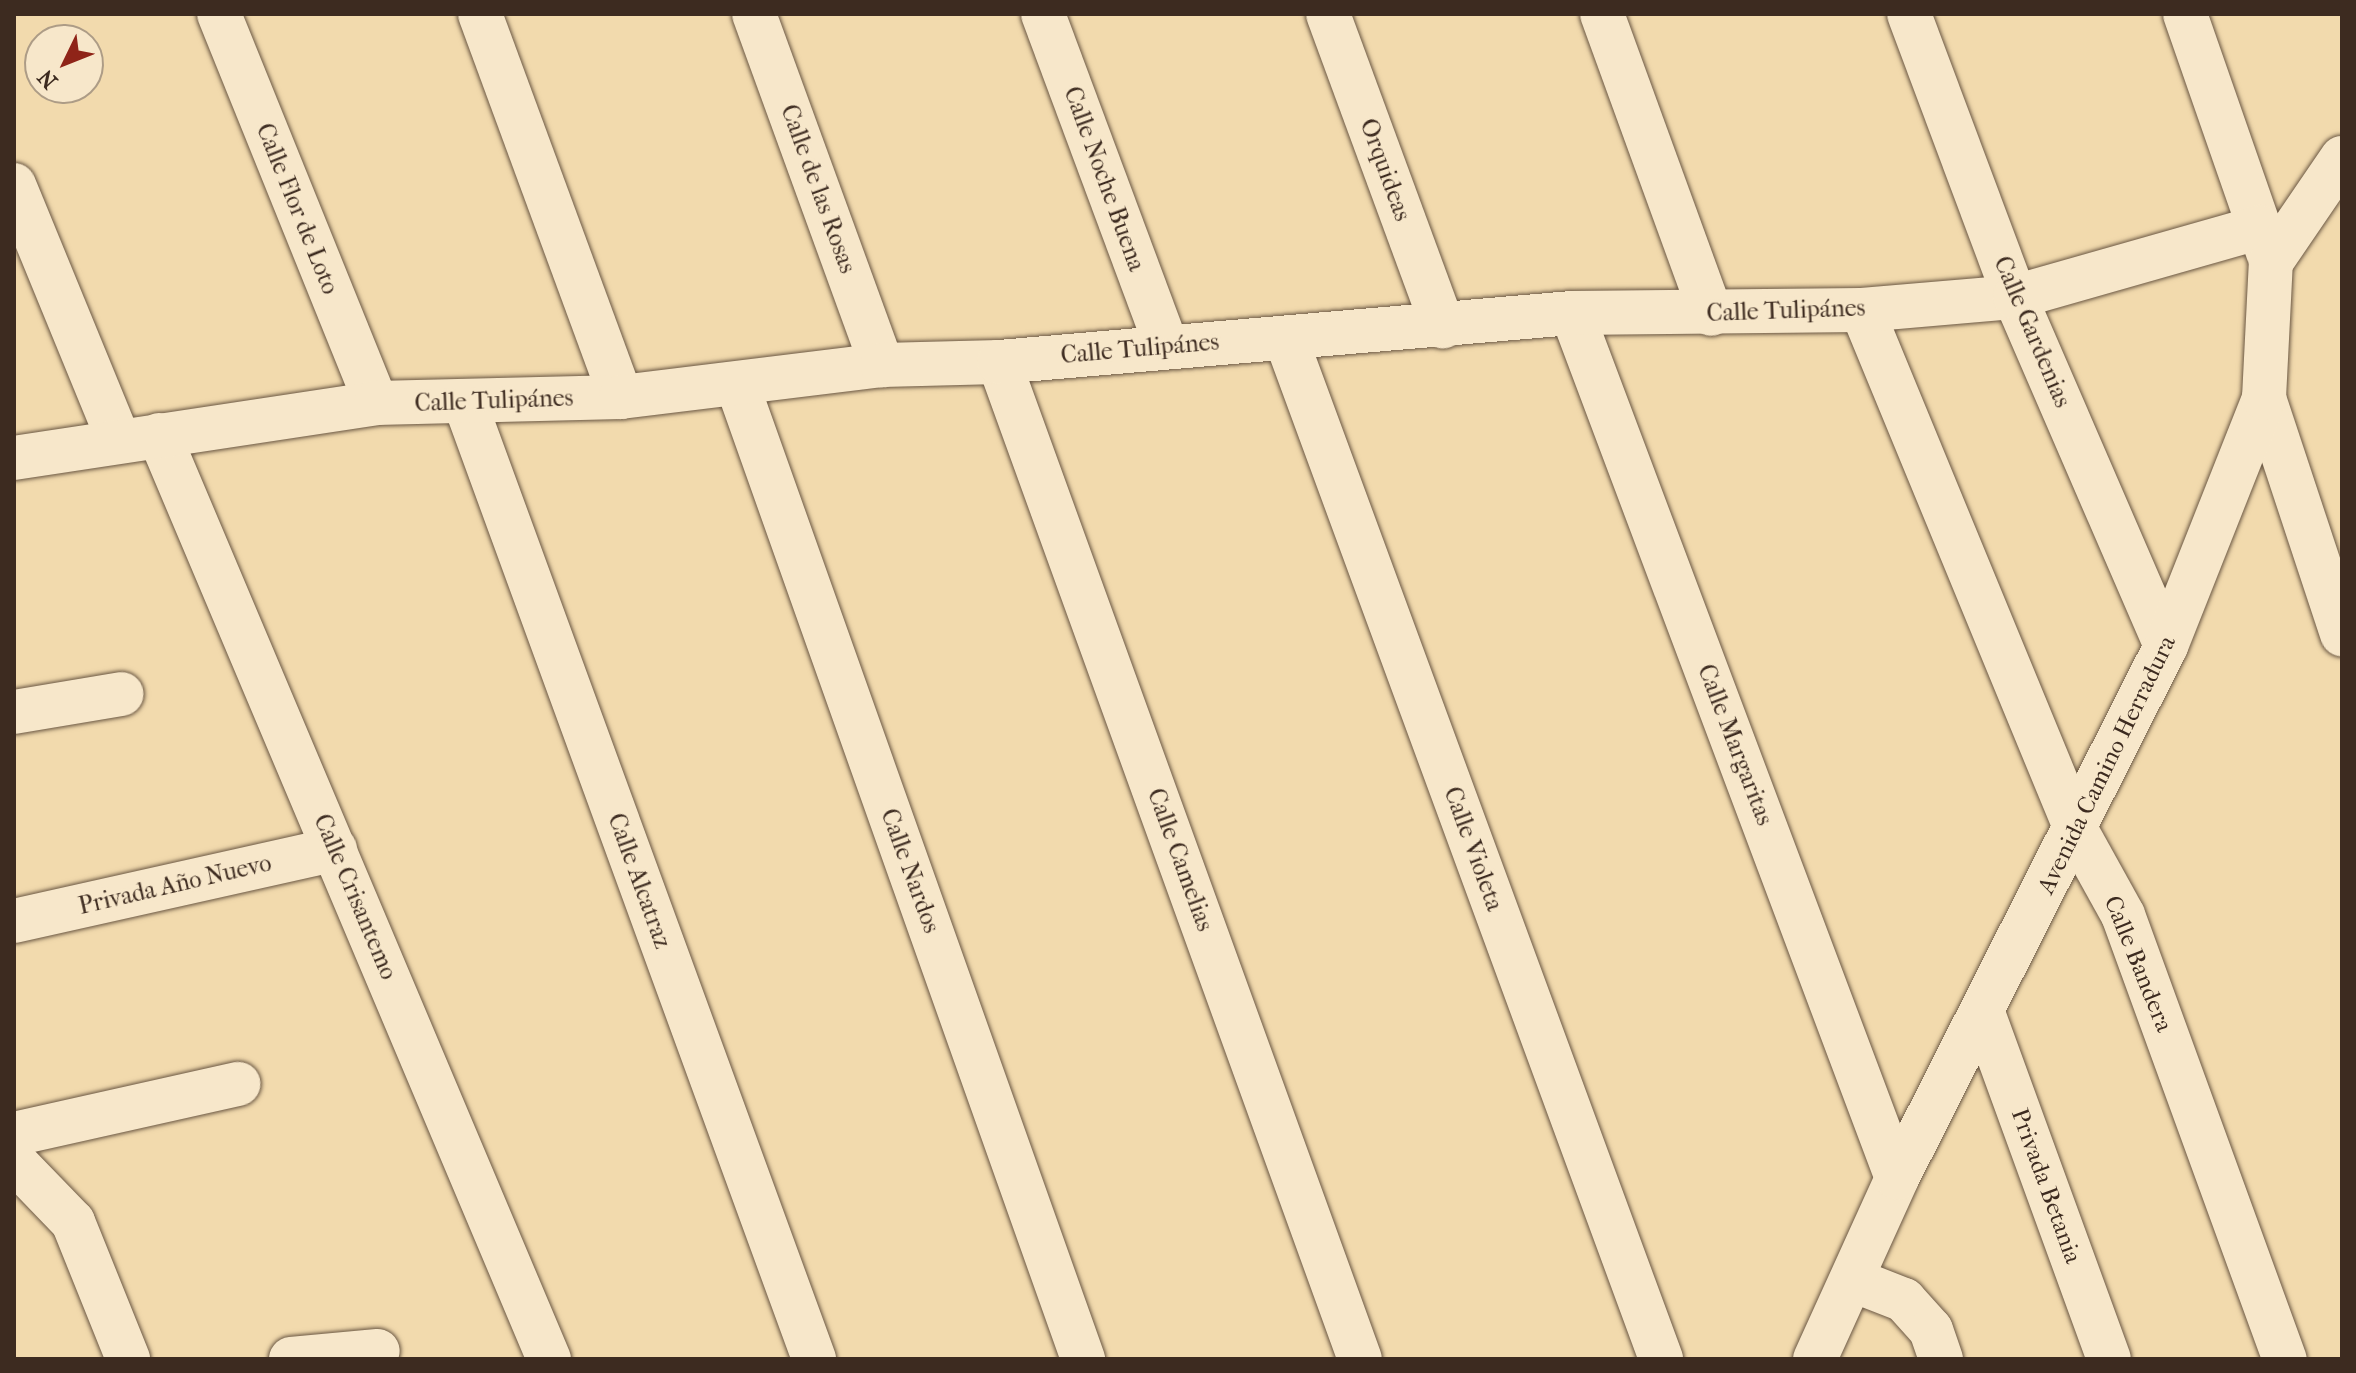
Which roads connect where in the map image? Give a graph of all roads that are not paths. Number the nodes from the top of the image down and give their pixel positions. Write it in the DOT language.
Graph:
graph roads {
  1 [pos="219,14"];
  2 [pos="480,14"];
  3 [pos="754,14"];
  4 [pos="1043,14"];
  5 [pos="1328,14"];
  6 [pos="1602,14"];
  7 [pos="1909,14"];
  8 [pos="2185,14"];
  9 [pos="2342,158"];
  10 [pos="14,185"];
  11 [pos="2266,244"];
  12 [pos="2015,297"];
  13 [pos="1862,310"];
  14 [pos="1572,313"];
  15 [pos="1711,314"];
  16 [pos="1443,327"];
  17 [pos="1286,339"];
  18 [pos="1166,345"];
  19 [pos="999,362"];
  20 [pos="882,365"];
  21 [pos="737,384"];
  22 [pos="621,397"];
  23 [pos="2264,398"];
  24 [pos="376,403"];
  25 [pos="465,403"];
  26 [pos="139,437"];
  27 [pos="14,458"];
  28 [pos="2327,537"];
  29 [pos="2342,634"];
  30 [pos="2166,646"];
  31 [pos="121,694"];
  32 [pos="14,712"];
  33 [pos="2077,832"];
  34 [pos="335,849"];
  35 [pos="14,921"];
  36 [pos="1983,1013"];
  37 [pos="238,1084"];
  38 [pos="14,1134"];
  39 [pos="14,1161"];
  40 [pos="1897,1178"];
  41 [pos="1853,1280"];
  42 [pos="378,1351"];
  43 [pos="128,1359"];
  44 [pos="291,1359"];
  45 [pos="549,1359"];
  46 [pos="814,1359"];
  47 [pos="1083,1359"];
  48 [pos="1360,1359"];
  49 [pos="1661,1359"];
  50 [pos="1815,1359"];
  51 [pos="1941,1359"];
  52 [pos="2109,1359"];
  53 [pos="2285,1359"];
  1 -- 24 [label="street, Calle Flor de Loto"];
  2 -- 22 [label="street"];
  3 -- 20 [label="street, Calle de las Rosas"];
  4 -- 18 [label="street, Calle Noche Buena"];
  5 -- 16 [label="street, Orquideas"];
  6 -- 15 [label="street"];
  7 -- 12 [label="street, Calle Gardenias"];
  8 -- 11 [label="street"];
  9 -- 11 [label="street"];
  10 -- 26 [label="street, Calle Crisantemo"];
  11 -- 12 [label="street, Calle Tulipánes"];
  11 -- 23 [label="street, Avenida Camino Herradura"];
  12 -- 13 [label="street, Calle Tulipánes"];
  12 -- 30 [label="street, Calle Gardenias"];
  13 -- 15 [label="street, Calle Tulipánes"];
  13 -- 33 [label="street, Calle Bandera"];
  14 -- 15 [label="street, Calle Tulipánes"];
  14 -- 16 [label="street, Calle Tulipánes"];
  14 -- 40 [label="street, Calle Margaritas"];
  16 -- 17 [label="street, Calle Tulipánes"];
  17 -- 18 [label="street, Calle Tulipánes"];
  17 -- 49 [label="street, Calle Violeta"];
  18 -- 19 [label="street, Calle Tulipánes"];
  19 -- 20 [label="street, Calle Tulipánes"];
  19 -- 48 [label="street, Calle Camelias"];
  20 -- 21 [label="street, Calle Tulipánes"];
  21 -- 22 [label="street, Calle Tulipánes"];
  21 -- 47 [label="street, Calle Nardos"];
  22 -- 25 [label="street, Calle Tulipánes"];
  23 -- 28 [label="street"];
  23 -- 30 [label="street, Avenida Camino Herradura"];
  24 -- 25 [label="street, Calle Tulipánes"];
  24 -- 26 [label="street, Calle Tulipánes"];
  25 -- 46 [label="street, Calle Alcatraz"];
  26 -- 27 [label="street, Calle Tulipánes"];
  26 -- 34 [label="street, Calle Crisantemo"];
  28 -- 29 [label="street"];
  30 -- 33 [label="street, Avenida Camino Herradura"];
  31 -- 32 [label="street"];
  33 -- 36 [label="street, Avenida Camino Herradura"];
  33 -- 53 [label="street, Calle Bandera"];
  34 -- 35 [label="street, Privada Año Nuevo"];
  34 -- 45 [label="street, Calle Crisantemo"];
  36 -- 40 [label="street, Avenida Camino Herradura"];
  36 -- 52 [label="street, Privada Betania"];
  37 -- 38 [label="street"];
  39 -- 43 [label="street"];
  40 -- 41 [label="street, Avenida Camino Herradura"];
  41 -- 50 [label="street, Avenida Camino Herradura"];
  41 -- 51 [label="street"];
  42 -- 44 [label="street"];
}
